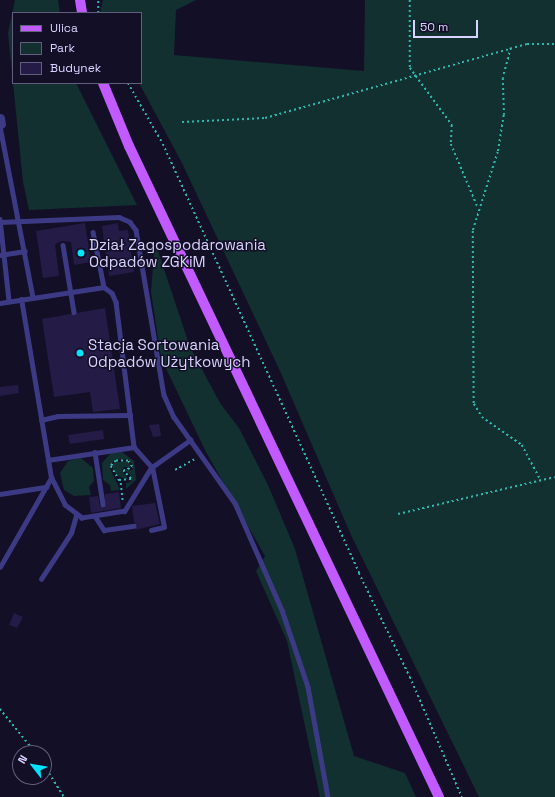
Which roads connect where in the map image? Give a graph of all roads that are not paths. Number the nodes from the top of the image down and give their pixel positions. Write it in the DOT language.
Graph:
graph roads {
  1 [pos="80,0"];
  2 [pos="82,12"];
  3 [pos="103,84"];
  4 [pos="0,123"];
  5 [pos="19,220"];
  6 [pos="0,221"];
  7 [pos="93,232"];
  8 [pos="63,245"];
  9 [pos="25,251"];
  10 [pos="1,255"];
  11 [pos="104,287"];
  12 [pos="71,292"];
  13 [pos="34,297"];
  14 [pos="21,299"];
  15 [pos="9,301"];
  16 [pos="0,303"];
  17 [pos="74,312"];
  18 [pos="130,415"];
  19 [pos="41,420"];
  20 [pos="190,440"];
  21 [pos="134,447"];
  22 [pos="95,452"];
  23 [pos="48,460"];
  24 [pos="152,467"];
  25 [pos="51,478"];
  26 [pos="46,487"];
  27 [pos="0,494"];
  28 [pos="103,504"];
  29 [pos="76,516"];
  30 [pos="95,516"];
  31 [pos="134,526"];
  32 [pos="151,530"];
  33 [pos="0,567"];
  34 [pos="41,580"];
  35 [pos="328,797"];
  36 [pos="439,797"];
  1 -- 2 [label="main road"];
  3 -- 36 [label="main road"];
  4 -- 5 [label="lane"];
  5 -- 6 [label="lane"];
  5 -- 9 [label="lane"];
  5 -- 20 [label="lane"];
  6 -- 10 [label="lane"];
  7 -- 11 [label="lane"];
  8 -- 12 [label="lane"];
  9 -- 10 [label="lane"];
  9 -- 13 [label="lane"];
  10 -- 15 [label="lane"];
  11 -- 12 [label="lane"];
  11 -- 18 [label="lane"];
  12 -- 13 [label="lane"];
  12 -- 17 [label="lane"];
  13 -- 14 [label="lane"];
  14 -- 15 [label="lane"];
  14 -- 19 [label="lane"];
  15 -- 16 [label="lane"];
  18 -- 19 [label="lane"];
  18 -- 21 [label="lane"];
  19 -- 23 [label="lane"];
  20 -- 24 [label="lane"];
  20 -- 35 [label="lane"];
  21 -- 22 [label="lane"];
  21 -- 24 [label="lane"];
  22 -- 23 [label="lane"];
  22 -- 28 [label="lane"];
  23 -- 25 [label="lane"];
  24 -- 30 [label="lane"];
  24 -- 32 [label="lane"];
  25 -- 26 [label="lane"];
  25 -- 29 [label="lane"];
  26 -- 27 [label="lane"];
  26 -- 33 [label="lane"];
  29 -- 30 [label="lane"];
  29 -- 34 [label="lane"];
  30 -- 31 [label="lane"];
}
